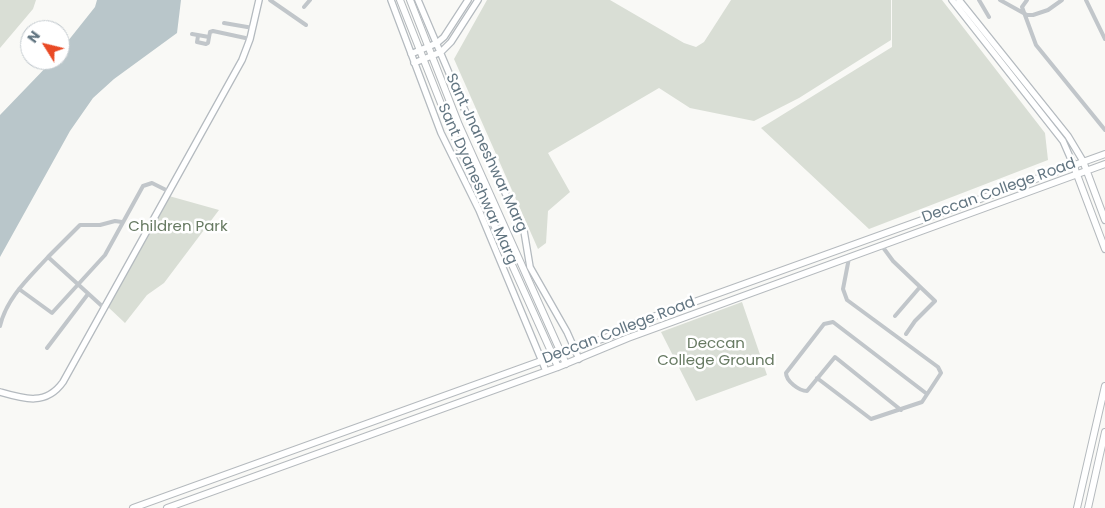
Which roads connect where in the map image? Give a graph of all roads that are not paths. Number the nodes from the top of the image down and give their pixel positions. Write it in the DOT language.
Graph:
graph roads {
  1 [pos="259,0"];
  2 [pos="270,0"];
  3 [pos="310,0"];
  4 [pos="390,0"];
  5 [pos="400,0"];
  6 [pos="410,0"];
  7 [pos="418,0"];
  8 [pos="468,0"];
  9 [pos="478,0"];
  10 [pos="952,0"];
  11 [pos="959,0"];
  12 [pos="979,0"];
  13 [pos="1000,0"];
  14 [pos="1027,0"];
  15 [pos="1062,0"];
  16 [pos="1086,0"];
  17 [pos="1022,2"];
  18 [pos="304,7"];
  19 [pos="1023,12"];
  20 [pos="989,17"];
  21 [pos="224,23"];
  22 [pos="306,25"];
  23 [pos="1105,25"];
  24 [pos="253,28"];
  25 [pos="1100,28"];
  26 [pos="192,34"];
  27 [pos="198,36"];
  28 [pos="209,38"];
  29 [pos="250,39"];
  30 [pos="1105,39"];
  31 [pos="437,43"];
  32 [pos="428,47"];
  33 [pos="420,50"];
  34 [pos="441,52"];
  35 [pos="411,54"];
  36 [pos="432,56"];
  37 [pos="424,59"];
  38 [pos="414,63"];
  39 [pos="1105,130"];
  40 [pos="1105,154"];
  41 [pos="1083,161"];
  42 [pos="1074,164"];
  43 [pos="1105,164"];
  44 [pos="1086,171"];
  45 [pos="1077,174"];
  46 [pos="168,191"];
  47 [pos="1105,220"];
  48 [pos="122,222"];
  49 [pos="882,246"];
  50 [pos="1105,249"];
  51 [pos="527,255"];
  52 [pos="48,257"];
  53 [pos="520,257"];
  54 [pos="849,258"];
  55 [pos="78,285"];
  56 [pos="920,287"];
  57 [pos="19,289"];
  58 [pos="88,294"];
  59 [pos="103,307"];
  60 [pos="896,316"];
  61 [pos="0,326"];
  62 [pos="906,334"];
  63 [pos="46,348"];
  64 [pos="574,349"];
  65 [pos="562,353"];
  66 [pos="554,357"];
  67 [pos="578,359"];
  68 [pos="543,361"];
  69 [pos="566,364"];
  70 [pos="558,367"];
  71 [pos="546,371"];
  72 [pos="817,378"];
  73 [pos="1105,386"];
  74 [pos="0,392"];
  75 [pos="927,394"];
  76 [pos="901,410"];
  77 [pos="1105,432"];
  78 [pos="133,508"];
  79 [pos="168,508"];
  80 [pos="1077,508"];
  81 [pos="1088,508"];
  1 -- 24 [label="street"];
  2 -- 22 [label="street"];
  3 -- 18 [label="street"];
  4 -- 35 [label="street, Sant Jnaneshwar Marg"];
  5 -- 33 [label="main road, Sant Dyaneshwar Marg"];
  6 -- 32 [label="main road, Sant Dyaneshwar Marg"];
  7 -- 31 [label="street, Sant Jnaneshwar Marg"];
  8 -- 31 [label="street"];
  9 -- 34 [label="street"];
  10 -- 42 [label="street"];
  11 -- 41 [label="street"];
  12 -- 20 [label="street"];
  13 -- 19 [label="street"];
  14 -- 17 [label="street"];
  15 -- 19 [label="street"];
  16 -- 25 [label="street"];
  17 -- 19 [label="street"];
  19 -- 39 [label="street"];
  21 -- 24 [label="street"];
  23 -- 25 [label="street"];
  24 -- 29 [label="street"];
  25 -- 30 [label="street"];
  26 -- 27 [label="street"];
  27 -- 28 [label="street"];
  27 -- 28 [label="street"];
  28 -- 29 [label="street"];
  29 -- 46 [label="street"];
  31 -- 32 [label="street"];
  31 -- 34 [label="street, Sant Jnaneshwar Marg"];
  32 -- 33 [label="street"];
  32 -- 36 [label="main road, Sant Dyaneshwar Marg"];
  33 -- 35 [label="street"];
  33 -- 37 [label="main road, Sant Dyaneshwar Marg"];
  34 -- 36 [label="street"];
  34 -- 51 [label="street, Sant Jnaneshwar Marg"];
  35 -- 38 [label="street, Sant Jnaneshwar Marg"];
  36 -- 37 [label="street"];
  36 -- 53 [label="main road, Sant Dyaneshwar Marg"];
  37 -- 38 [label="street"];
  37 -- 66 [label="main road, Sant Dyaneshwar Marg"];
  38 -- 68 [label="street, Sant Jnaneshwar Marg"];
  40 -- 41 [label="main road, Deccan College Road"];
  41 -- 42 [label="main road, Deccan College Road"];
  41 -- 44 [label="main road"];
  42 -- 45 [label="main road"];
  42 -- 64 [label="main road, Deccan College Road"];
  43 -- 44 [label="main road, Deccan College Road"];
  44 -- 45 [label="main road, Deccan College Road"];
  44 -- 47 [label="main road"];
  45 -- 49 [label="main road, Deccan College Road"];
  45 -- 50 [label="main road"];
  46 -- 48 [label="street"];
  46 -- 59 [label="street"];
  48 -- 52 [label="street"];
  48 -- 55 [label="street"];
  49 -- 54 [label="main road, Deccan College Road"];
  49 -- 56 [label="street"];
  51 -- 53 [label="main road"];
  51 -- 64 [label="street, Sant Jnaneshwar Marg"];
  52 -- 55 [label="street"];
  52 -- 57 [label="street"];
  53 -- 65 [label="main road, Sant Dyaneshwar Marg"];
  54 -- 67 [label="main road, Deccan College Road"];
  54 -- 75 [label="street"];
  55 -- 57 [label="street"];
  55 -- 58 [label="street"];
  56 -- 60 [label="street"];
  56 -- 62 [label="street"];
  57 -- 61 [label="street"];
  58 -- 59 [label="street"];
  58 -- 63 [label="street"];
  59 -- 74 [label="street"];
  64 -- 65 [label="main road, Deccan College Road"];
  64 -- 67 [label="street, Sant Jnaneshwar Marg"];
  65 -- 66 [label="main road, Deccan College Road"];
  65 -- 69 [label="main road, Sant Dyaneshwar Marg"];
  66 -- 68 [label="main road, Deccan College Road"];
  66 -- 70 [label="main road, Sant Dyaneshwar Marg"];
  67 -- 69 [label="main road, Deccan College Road"];
  68 -- 71 [label="street, Sant Jnaneshwar Marg"];
  68 -- 78 [label="main road, Deccan College Road"];
  69 -- 70 [label="main road, Deccan College Road"];
  70 -- 71 [label="main road, Deccan College Road"];
  71 -- 79 [label="main road, Deccan College Road"];
  72 -- 75 [label="street"];
  72 -- 76 [label="street"];
  72 -- 76 [label="street"];
  73 -- 80 [label="main road"];
  75 -- 76 [label="street"];
  77 -- 81 [label="main road"];
}
